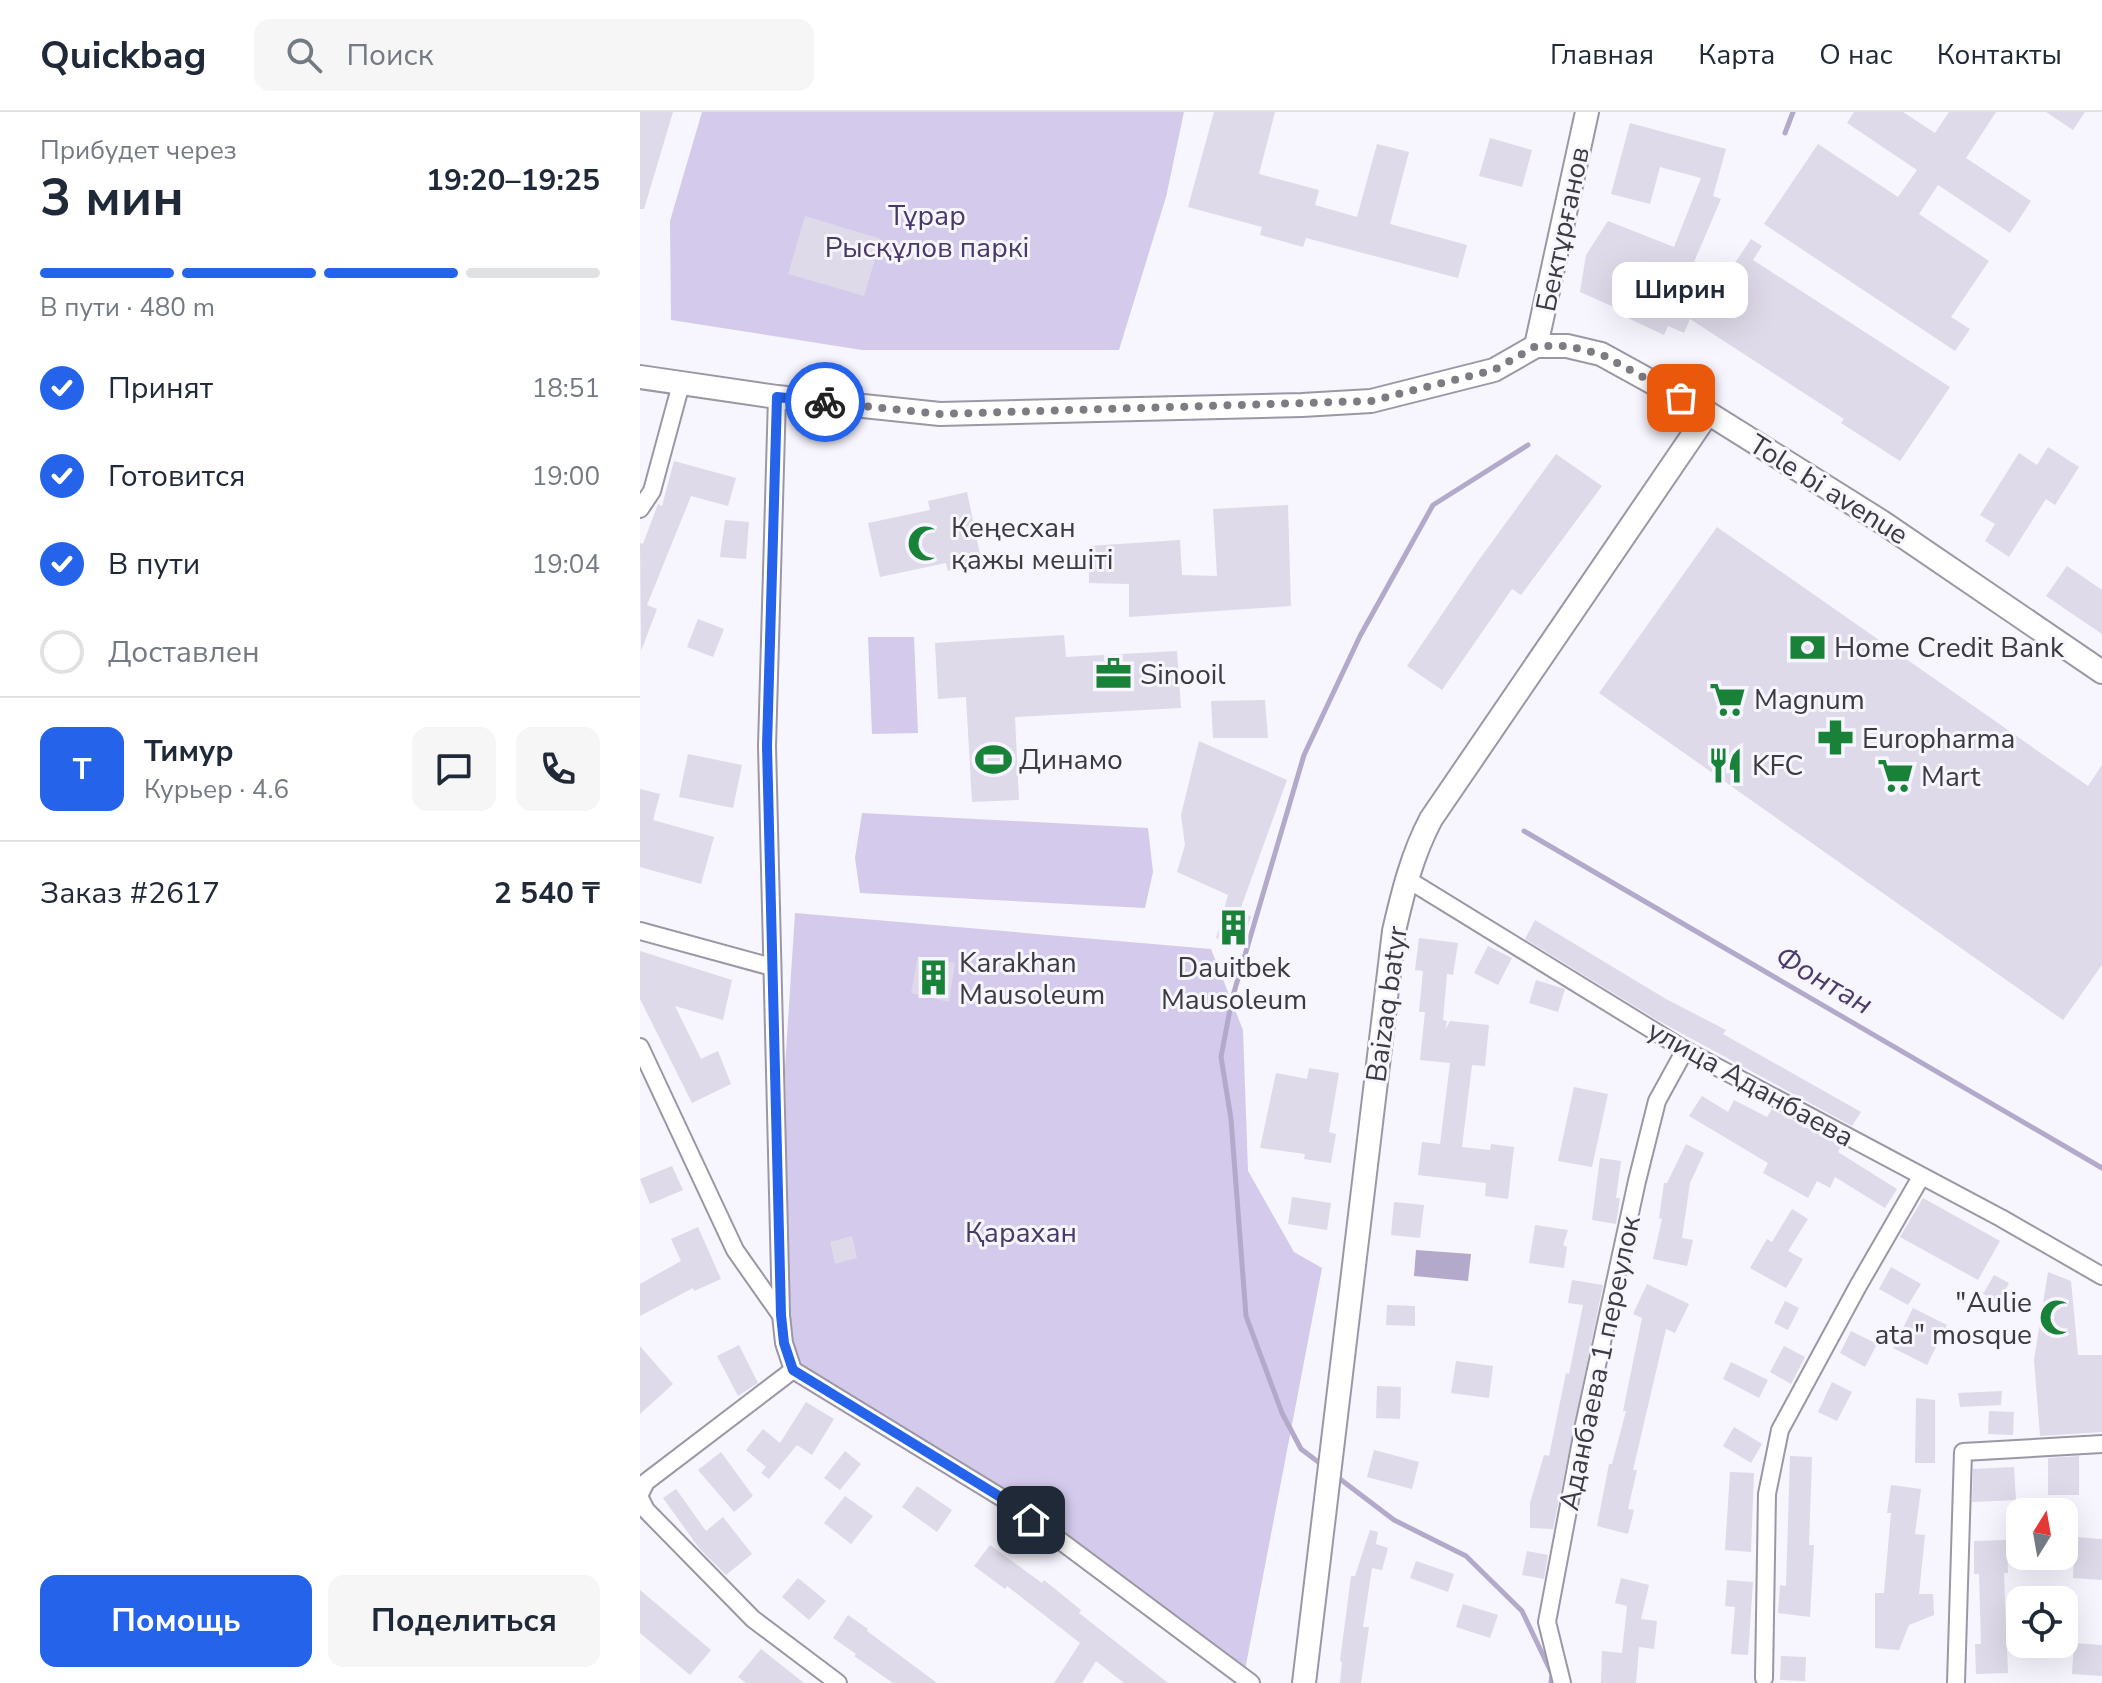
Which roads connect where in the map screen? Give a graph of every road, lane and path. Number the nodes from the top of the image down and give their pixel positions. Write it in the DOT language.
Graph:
graph roads {
  1 [pos="1587,112"];
  2 [pos="1536,346"];
  3 [pos="640,377"];
  4 [pos="681,384"];
  5 [pos="777,397"];
  6 [pos="1708,413"];
  7 [pos="640,509"];
  8 [pos="2102,672"];
  9 [pos="1407,879"];
  10 [pos="640,931"];
  11 [pos="772,967"];
  12 [pos="640,1047"];
  13 [pos="1685,1050"];
  14 [pos="1921,1177"];
  15 [pos="2102,1276"];
  16 [pos="781,1315"];
  17 [pos="793,1370"];
  18 [pos="2102,1444"];
  19 [pos="640,1496"];
  20 [pos="1764,1678"];
  21 [pos="838,1683"];
  22 [pos="1251,1683"];
  23 [pos="1304,1683"];
  24 [pos="1562,1683"];
  25 [pos="1956,1683"];
  1 -- 2 [label="street, Бектұрғанов"];
  2 -- 5 [label="street"];
  2 -- 6 [label="street, Tole bi avenue"];
  3 -- 4 [label="street"];
  4 -- 5 [label="street"];
  4 -- 7 [label="street"];
  5 -- 11 [label="street"];
  6 -- 8 [label="street, Tole bi avenue"];
  6 -- 9 [label="street, Baizaq batyr"];
  9 -- 13 [label="street, улица Аданбаева"];
  9 -- 23 [label="street, Baizaq batyr"];
  10 -- 11 [label="street"];
  11 -- 16 [label="street"];
  12 -- 16 [label="street"];
  13 -- 14 [label="street, улица Аданбаева"];
  13 -- 24 [label="street, Аданбаева 1 переулок"];
  14 -- 15 [label="street, улица Аданбаева"];
  14 -- 20 [label="street"];
  16 -- 17 [label="street"];
  17 -- 19 [label="street"];
  17 -- 22 [label="street"];
  18 -- 25 [label="street"];
  19 -- 21 [label="street"];
}
